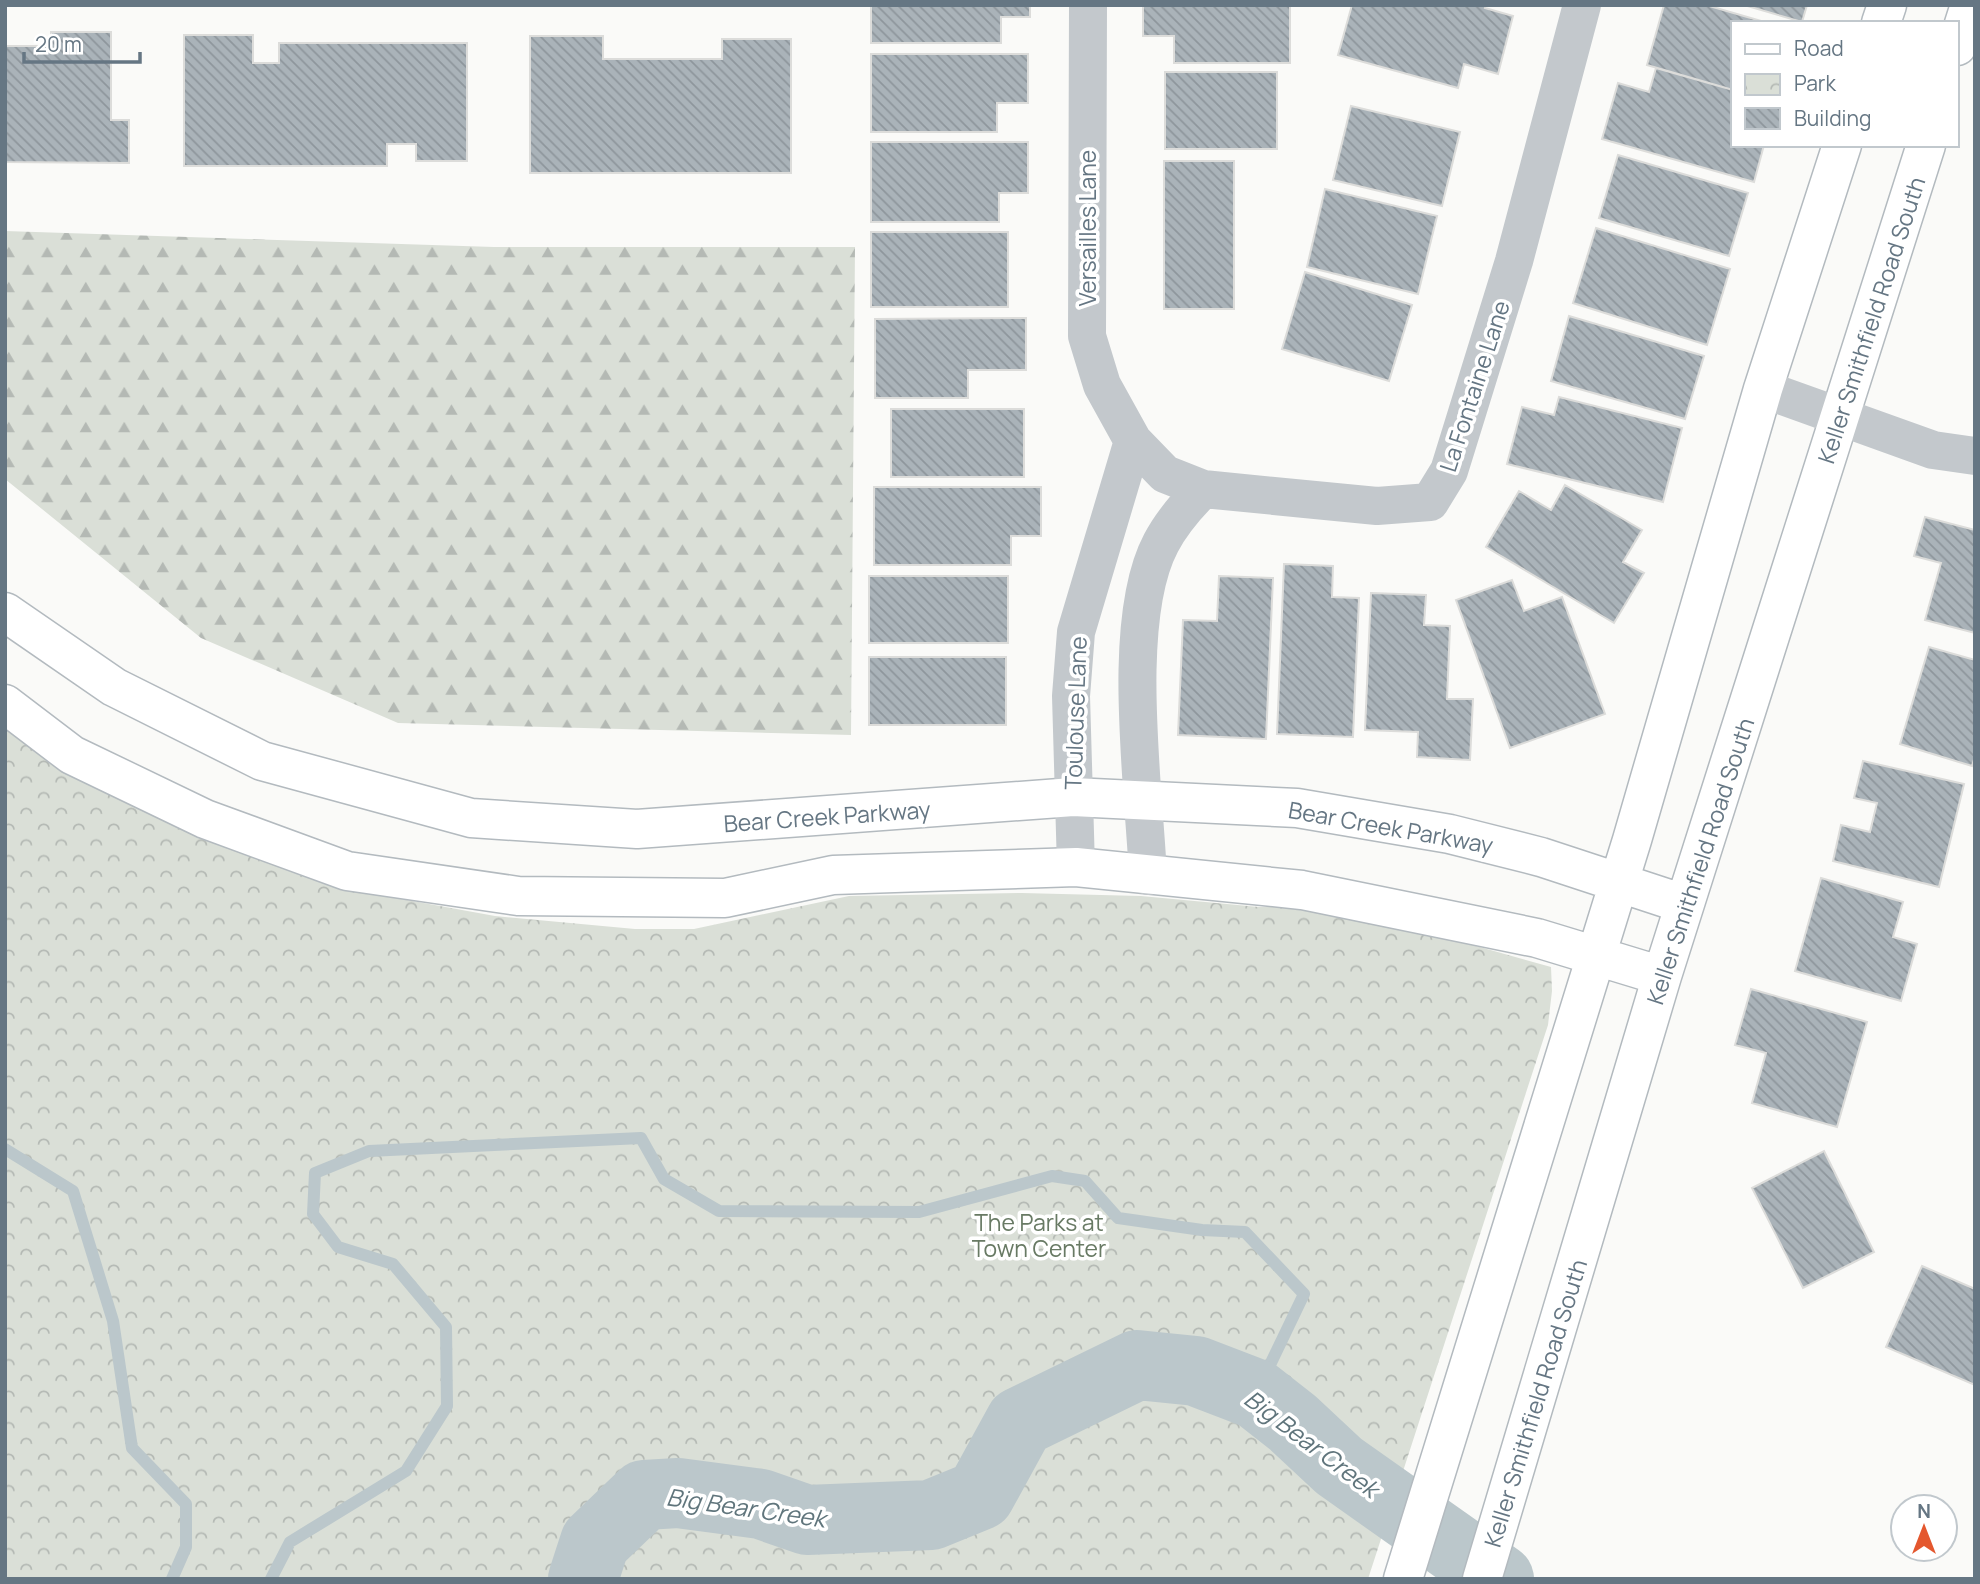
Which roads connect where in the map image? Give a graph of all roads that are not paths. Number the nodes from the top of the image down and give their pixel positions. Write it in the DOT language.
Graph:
graph roads {
  1 [pos="1088,5"];
  2 [pos="1582,5"];
  3 [pos="1970,5"];
  4 [pos="1959,40"];
  5 [pos="1841,147"];
  6 [pos="1925,147"];
  7 [pos="1763,389"];
  8 [pos="1839,417"];
  9 [pos="1133,441"];
  10 [pos="1975,456"];
  11 [pos="1203,489"];
  12 [pos="5,612"];
  13 [pos="5,704"];
  14 [pos="1073,797"];
  15 [pos="1145,799"];
  16 [pos="1076,867"];
  17 [pos="1148,876"];
  18 [pos="1618,883"];
  19 [pos="1684,904"];
  20 [pos="1597,956"];
  21 [pos="1662,976"];
  22 [pos="1403,1579"];
  23 [pos="1482,1579"];
  1 -- 9 [label="street, Versailles Lane"];
  2 -- 11 [label="street, La Fontaine Lane"];
  3 -- 4 [label="main road"];
  5 -- 7 [label="main road"];
  6 -- 8 [label="main road, Keller Smithfield Road South"];
  7 -- 8 [label="street"];
  7 -- 18 [label="main road"];
  8 -- 10 [label="street"];
  8 -- 19 [label="main road, Keller Smithfield Road South"];
  9 -- 11 [label="street, La Fontaine Lane"];
  9 -- 14 [label="street, Toulouse Lane"];
  11 -- 15 [label="street"];
  12 -- 14 [label="main road, Bear Creek Parkway"];
  13 -- 16 [label="main road"];
  14 -- 15 [label="main road, Bear Creek Parkway"];
  14 -- 16 [label="street, Toulouse Lane"];
  15 -- 17 [label="street"];
  15 -- 18 [label="main road, Bear Creek Parkway"];
  16 -- 17 [label="main road"];
  17 -- 20 [label="main road"];
  18 -- 19 [label="main road, Bear Creek Parkway"];
  18 -- 20 [label="main road"];
  19 -- 21 [label="main road, Keller Smithfield Road South"];
  20 -- 21 [label="main road"];
  20 -- 22 [label="main road"];
  21 -- 23 [label="main road, Keller Smithfield Road South"];
}
